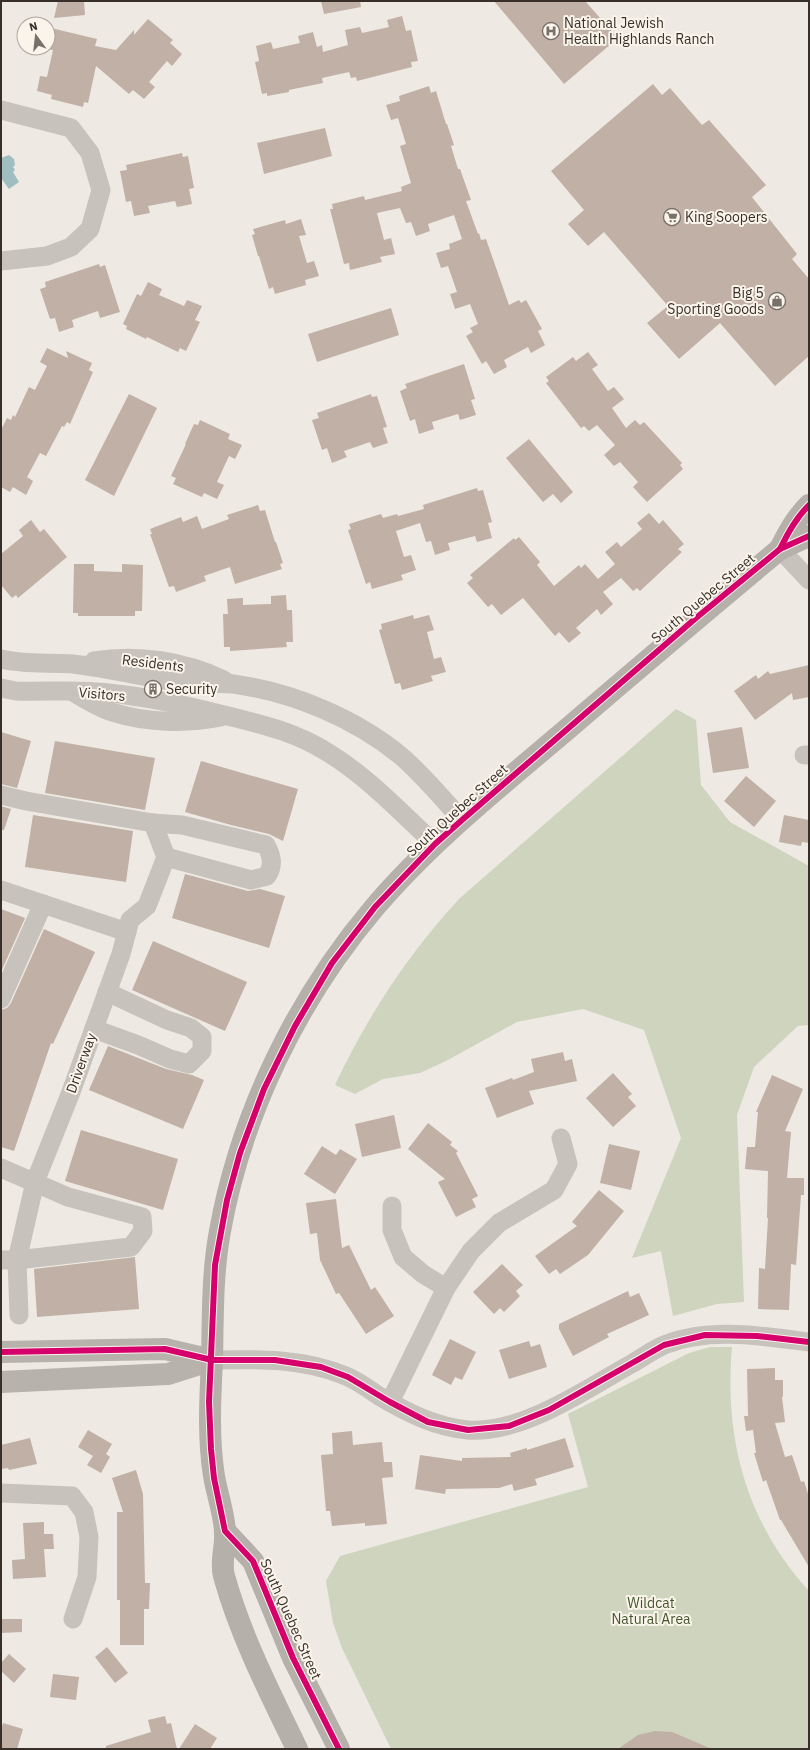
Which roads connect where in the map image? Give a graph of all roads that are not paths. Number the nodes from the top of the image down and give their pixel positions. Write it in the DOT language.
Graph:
graph roads {
  1 [pos="1,110"];
  2 [pos="1,261"];
  3 [pos="809,505"];
  4 [pos="809,536"];
  5 [pos="780,549"];
  6 [pos="809,580"];
  7 [pos="1,660"];
  8 [pos="1,688"];
  9 [pos="1,795"];
  10 [pos="462,820"];
  11 [pos="153,823"];
  12 [pos="435,844"];
  13 [pos="166,857"];
  14 [pos="1,890"];
  15 [pos="43,904"];
  16 [pos="127,932"];
  17 [pos="107,992"];
  18 [pos="1,1000"];
  19 [pos="94,1029"];
  20 [pos="561,1138"];
  21 [pos="1,1168"];
  22 [pos="35,1182"];
  23 [pos="392,1206"];
  24 [pos="9,1260"];
  25 [pos="446,1288"];
  26 [pos="19,1315"];
  27 [pos="809,1342"];
  28 [pos="1,1352"];
  29 [pos="212,1360"];
  30 [pos="1,1382"];
  31 [pos="390,1402"];
  32 [pos="1,1493"];
  33 [pos="226,1531"];
  34 [pos="73,1619"];
  35 [pos="297,1749"];
  36 [pos="339,1749"];
  1 -- 2 [label="street"];
  3 -- 5 [label="main road, South Quebec Street"];
  4 -- 5 [label="main road, South Quebec Street"];
  5 -- 6 [label="street"];
  5 -- 10 [label="main road, South Quebec Street"];
  7 -- 10 [label="street, Visitors"];
  8 -- 12 [label="street"];
  9 -- 11 [label="street"];
  10 -- 12 [label="main road, South Quebec Street"];
  11 -- 13 [label="street"];
  11 -- 13 [label="street"];
  12 -- 29 [label="main road, South Quebec Street"];
  13 -- 16 [label="street, Driverway"];
  14 -- 15 [label="street"];
  15 -- 16 [label="street"];
  15 -- 18 [label="street"];
  16 -- 17 [label="street, Driverway"];
  17 -- 19 [label="street, Driverway"];
  17 -- 19 [label="street"];
  19 -- 22 [label="street, Driverway"];
  20 -- 25 [label="street"];
  21 -- 22 [label="street"];
  22 -- 24 [label="street, Driverway"];
  22 -- 24 [label="street"];
  23 -- 25 [label="street"];
  24 -- 26 [label="street, Driverway"];
  25 -- 31 [label="street"];
  27 -- 31 [label="street"];
  28 -- 29 [label="street"];
  29 -- 30 [label="street"];
  29 -- 31 [label="street"];
  29 -- 33 [label="main road, South Quebec Street"];
  32 -- 34 [label="street"];
  33 -- 35 [label="main road, South Quebec Street"];
  33 -- 36 [label="main road, South Quebec Street"];
}
